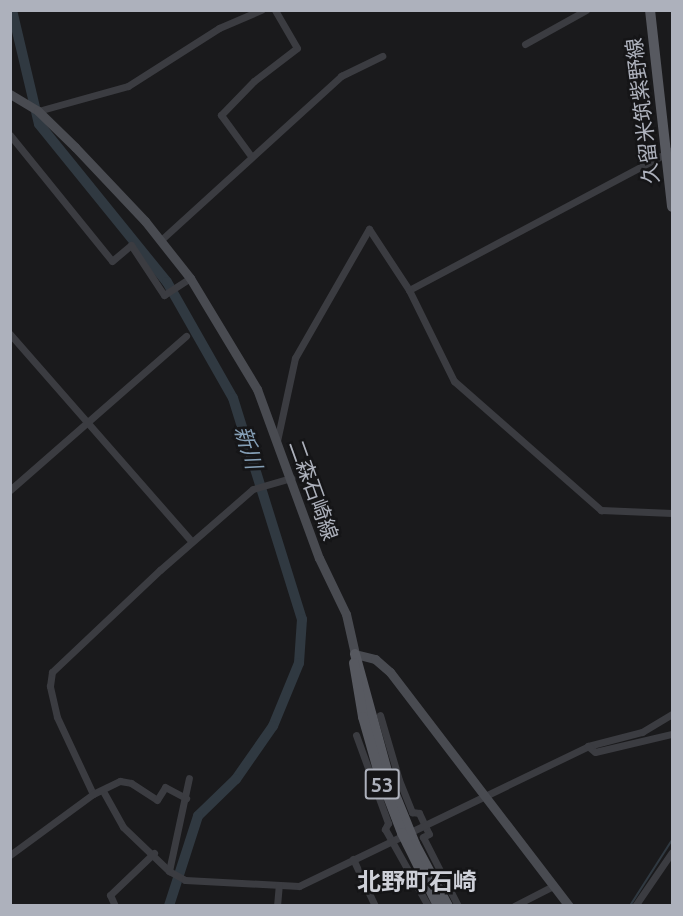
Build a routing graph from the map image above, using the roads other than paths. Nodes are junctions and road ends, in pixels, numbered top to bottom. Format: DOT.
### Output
graph roads {
  1 [pos="261,10"];
  2 [pos="275,10"];
  3 [pos="586,10"];
  4 [pos="650,10"];
  5 [pos="525,44"];
  6 [pos="382,56"];
  7 [pos="11,96"];
  8 [pos="38,111"];
  9 [pos="10,135"];
  10 [pos="670,152"];
  11 [pos="251,156"];
  12 [pos="672,207"];
  13 [pos="161,240"];
  14 [pos="190,278"];
  15 [pos="409,290"];
  16 [pos="10,334"];
  17 [pos="186,336"];
  18 [pos="86,422"];
  19 [pos="277,441"];
  20 [pos="291,478"];
  21 [pos="10,490"];
  22 [pos="672,513"];
  23 [pos="192,542"];
  24 [pos="355,654"];
  25 [pos="672,714"];
  26 [pos="380,715"];
  27 [pos="672,734"];
  28 [pos="356,735"];
  29 [pos="588,746"];
  30 [pos="189,778"];
  31 [pos="103,791"];
  32 [pos="93,794"];
  33 [pos="483,795"];
  34 [pos="186,798"];
  35 [pos="423,823"];
  36 [pos="406,832"];
  37 [pos="390,840"];
  38 [pos="672,852"];
  39 [pos="154,853"];
  40 [pos="10,855"];
  41 [pos="353,859"];
  42 [pos="169,871"];
  43 [pos="279,885"];
  44 [pos="552,887"];
  45 [pos="115,906"];
  46 [pos="277,906"];
  47 [pos="375,906"];
  48 [pos="428,906"];
  49 [pos="438,906"];
  50 [pos="448,906"];
  51 [pos="458,906"];
  52 [pos="514,906"];
  53 [pos="569,906"];
  54 [pos="635,906"];
  1 -- 8 [label="street"];
  2 -- 11 [label="street"];
  3 -- 5 [label="street"];
  4 -- 10 [label="main road, 久留米筑紫野線"];
  6 -- 11 [label="street"];
  7 -- 8 [label="main road, 二森石崎線"];
  8 -- 13 [label="main road, 二森石崎線"];
  9 -- 14 [label="street"];
  10 -- 12 [label="main road, 久留米筑紫野線"];
  10 -- 15 [label="street"];
  11 -- 13 [label="street"];
  13 -- 14 [label="main road, 二森石崎線"];
  14 -- 19 [label="main road, 二森石崎線"];
  15 -- 19 [label="street"];
  15 -- 22 [label="street"];
  16 -- 18 [label="street"];
  17 -- 18 [label="street"];
  18 -- 21 [label="street"];
  18 -- 23 [label="street"];
  19 -- 20 [label="main road, 二森石崎線"];
  20 -- 23 [label="street"];
  20 -- 24 [label="main road, 二森石崎線"];
  23 -- 32 [label="street"];
  24 -- 33 [label="main road"];
  24 -- 36 [label="main road, 53"];
  25 -- 29 [label="street"];
  26 -- 35 [label="street"];
  27 -- 29 [label="street"];
  28 -- 37 [label="street"];
  29 -- 33 [label="street"];
  30 -- 34 [label="street"];
  31 -- 32 [label="street"];
  31 -- 34 [label="street"];
  31 -- 39 [label="street"];
  32 -- 40 [label="street"];
  33 -- 35 [label="street"];
  33 -- 44 [label="main road"];
  34 -- 42 [label="street"];
  35 -- 36 [label="street"];
  35 -- 51 [label="street"];
  36 -- 37 [label="street"];
  36 -- 49 [label="main road, 53"];
  36 -- 50 [label="main road, 53"];
  37 -- 41 [label="street"];
  37 -- 48 [label="street"];
  38 -- 54 [label="street"];
  39 -- 42 [label="street"];
  39 -- 45 [label="street"];
  41 -- 43 [label="street"];
  41 -- 47 [label="street"];
  42 -- 43 [label="street"];
  43 -- 46 [label="street"];
  44 -- 52 [label="street"];
  44 -- 53 [label="main road"];
}
